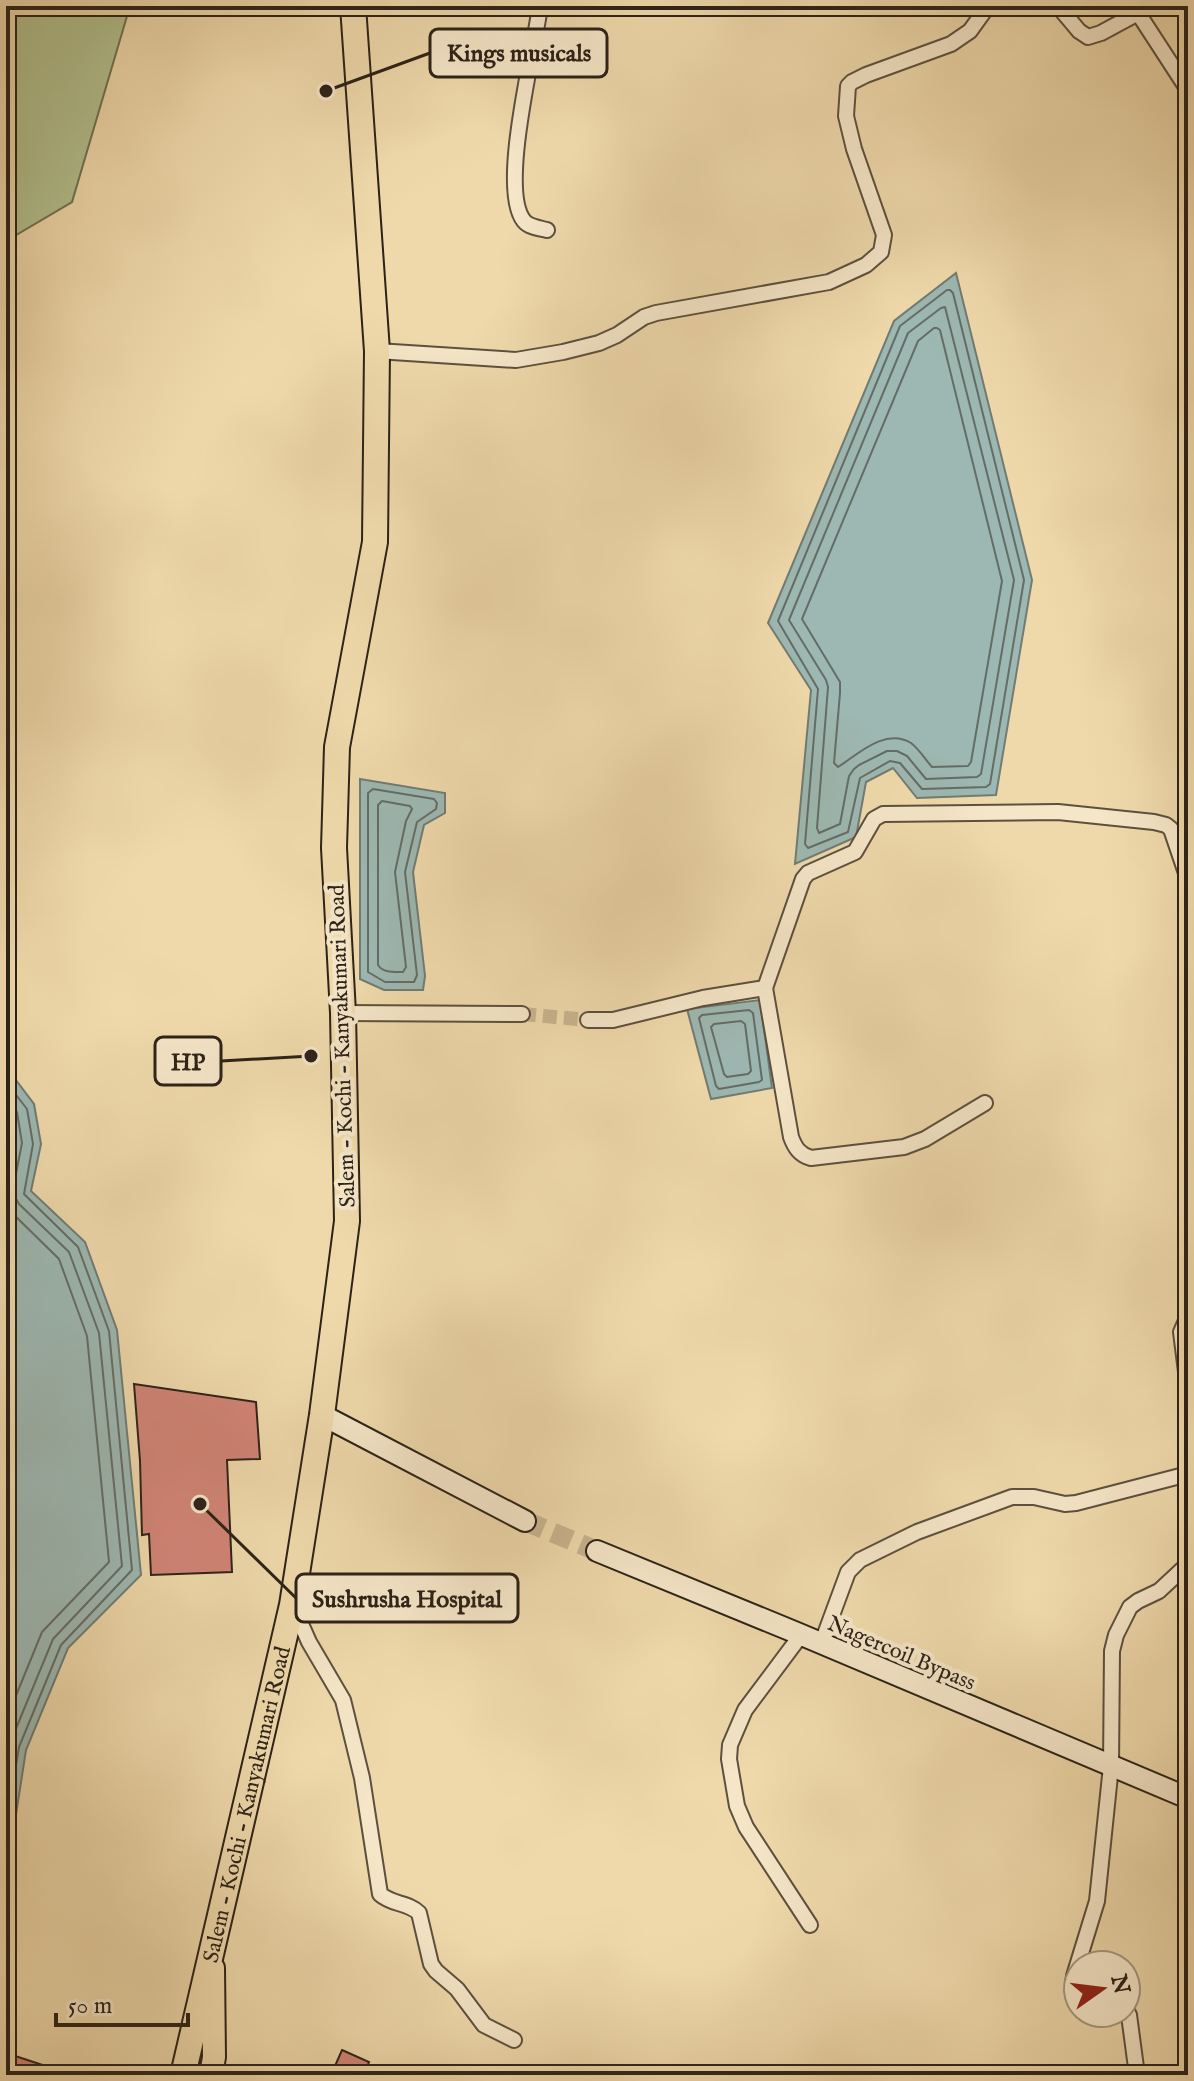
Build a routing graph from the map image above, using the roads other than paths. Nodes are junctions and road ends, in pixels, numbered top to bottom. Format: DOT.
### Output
graph roads {
  1 [pos="353,6"];
  2 [pos="540,6"];
  3 [pos="988,6"];
  4 [pos="1058,6"];
  5 [pos="1138,9"];
  6 [pos="1188,90"];
  7 [pos="547,230"];
  8 [pos="377,351"];
  9 [pos="1188,879"];
  10 [pos="765,988"];
  11 [pos="343,1013"];
  12 [pos="522,1014"];
  13 [pos="588,1020"];
  14 [pos="985,1103"];
  15 [pos="1188,1316"];
  16 [pos="1188,1388"];
  17 [pos="322,1415"];
  18 [pos="1188,1474"];
  19 [pos="525,1521"];
  20 [pos="597,1551"];
  21 [pos="1188,1564"];
  22 [pos="292,1605"];
  23 [pos="801,1635"];
  24 [pos="821,1645"];
  25 [pos="1111,1766"];
  26 [pos="1188,1798"];
  27 [pos="810,1925"];
  28 [pos="213,1947"];
  29 [pos="1083,1949"];
  30 [pos="1131,2029"];
  31 [pos="514,2040"];
  32 [pos="183,2075"];
  33 [pos="211,2075"];
  34 [pos="1137,2075"];
  1 -- 8 [label="highway, Salem - Kochi - Kanyakumari Road"];
  2 -- 7 [label="street"];
  3 -- 8 [label="street"];
  4 -- 5 [label="street"];
  5 -- 6 [label="street"];
  8 -- 11 [label="highway, Salem - Kochi - Kanyakumari Road"];
  9 -- 10 [label="street"];
  10 -- 13 [label="street"];
  10 -- 14 [label="street"];
  11 -- 12 [label="street"];
  11 -- 17 [label="highway, Salem - Kochi - Kanyakumari Road"];
  15 -- 16 [label="street"];
  17 -- 19 [label="main road"];
  17 -- 22 [label="highway, Salem - Kochi - Kanyakumari Road"];
  18 -- 24 [label="street"];
  20 -- 23 [label="main road, Nagercoil Bypass"];
  21 -- 25 [label="street"];
  22 -- 28 [label="highway, Salem - Kochi - Kanyakumari Road"];
  22 -- 31 [label="street"];
  23 -- 24 [label="main road, Nagercoil Bypass"];
  23 -- 27 [label="street"];
  24 -- 25 [label="main road, Nagercoil Bypass"];
  25 -- 26 [label="main road, Nagercoil Bypass"];
  25 -- 29 [label="street"];
  28 -- 32 [label="highway, Salem - Kochi - Kanyakumari Road"];
  28 -- 33 [label="main road"];
  30 -- 34 [label="street"];
}
